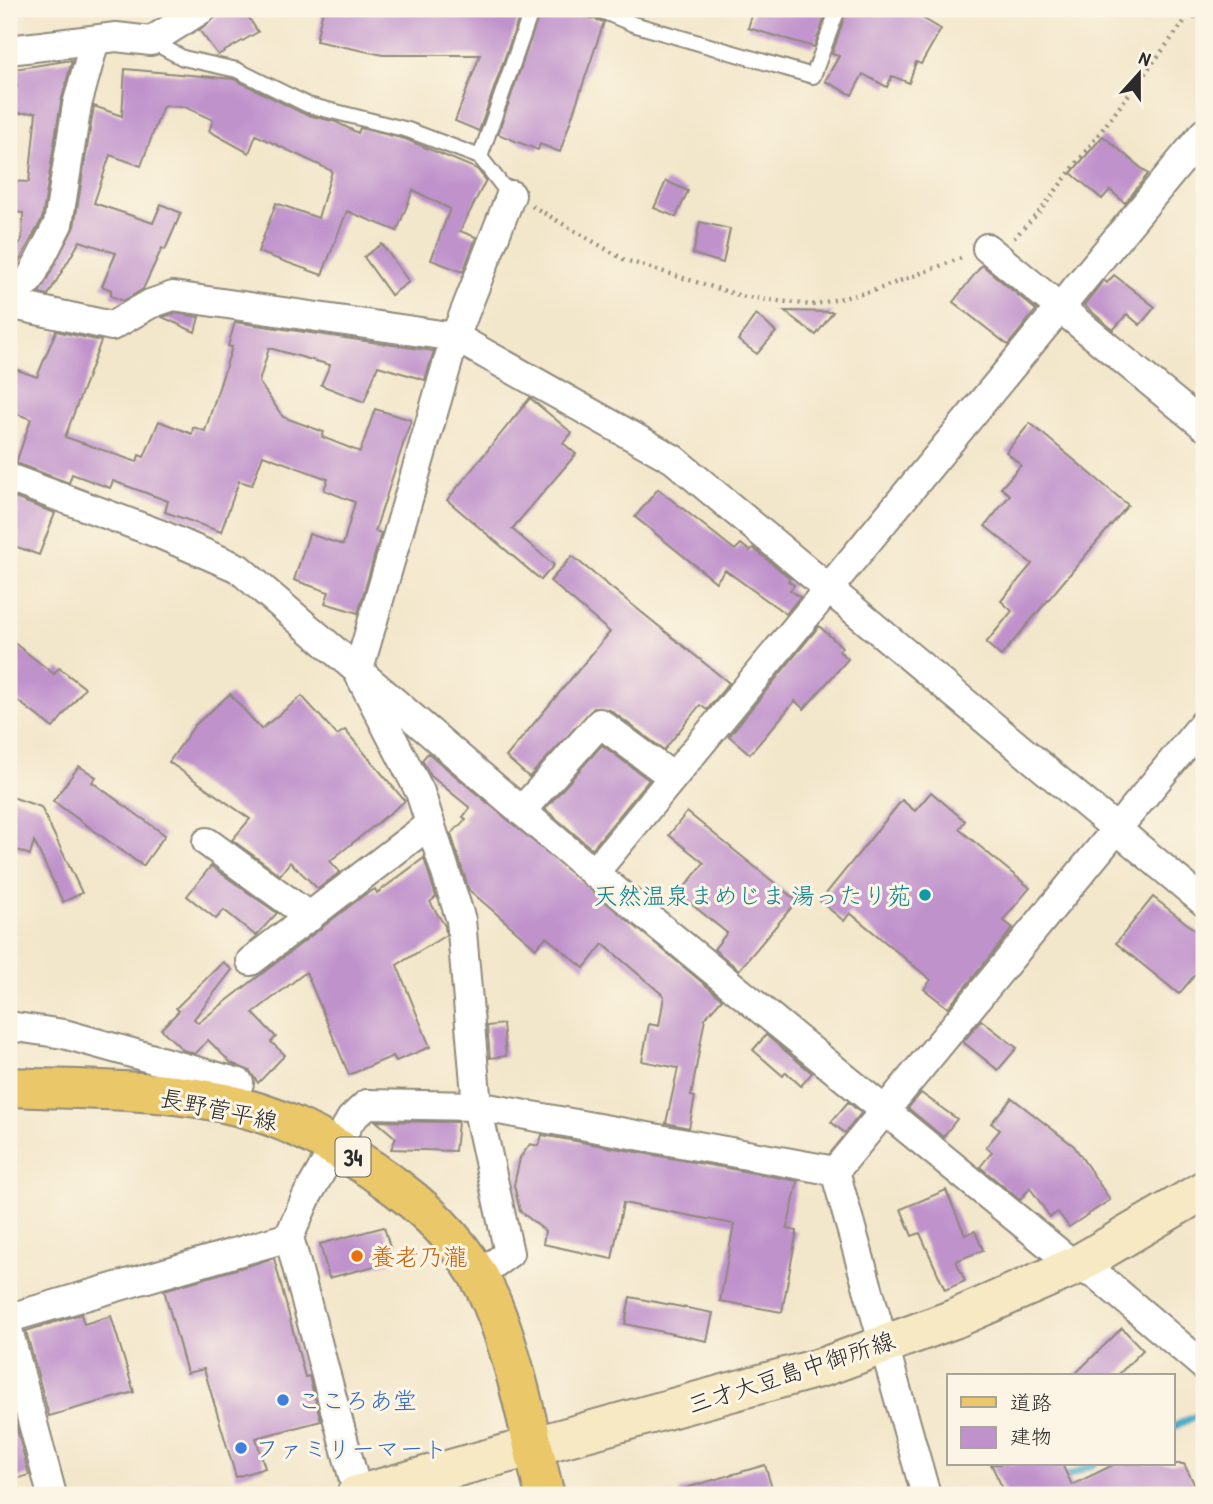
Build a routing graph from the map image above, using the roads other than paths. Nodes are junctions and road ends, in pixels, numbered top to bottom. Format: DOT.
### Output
graph roads {
  1 [pos="532,9"];
  2 [pos="597,9"];
  3 [pos="838,9"];
  4 [pos="184,13"];
  5 [pos="95,40"];
  6 [pos="151,41"];
  7 [pos="9,50"];
  8 [pos="1204,133"];
  9 [pos="480,158"];
  10 [pos="510,194"];
  11 [pos="987,248"];
  12 [pos="9,295"];
  13 [pos="9,304"];
  14 [pos="1059,307"];
  15 [pos="455,337"];
  16 [pos="1204,426"];
  17 [pos="9,478"];
  18 [pos="830,590"];
  19 [pos="358,672"];
  20 [pos="1204,723"];
  21 [pos="673,777"];
  22 [pos="521,811"];
  23 [pos="430,824"];
  24 [pos="1117,831"];
  25 [pos="207,842"];
  26 [pos="594,873"];
  27 [pos="1204,902"];
  28 [pos="310,917"];
  29 [pos="251,961"];
  30 [pos="9,1026"];
  31 [pos="239,1083"];
  32 [pos="9,1087"];
  33 [pos="477,1106"];
  34 [pos="885,1110"];
  35 [pos="337,1148"];
  36 [pos="835,1171"];
  37 [pos="1204,1191"];
  38 [pos="289,1237"];
  39 [pos="1075,1266"];
  40 [pos="477,1276"];
  41 [pos="9,1318"];
  42 [pos="9,1333"];
  43 [pos="884,1342"];
  44 [pos="1204,1366"];
  45 [pos="533,1449"];
  46 [pos="52,1495"];
  47 [pos="357,1495"];
  48 [pos="545,1495"];
  49 [pos="926,1495"];
  1 -- 9 [label="lane"];
  2 -- 3 [label="lane"];
  4 -- 6 [label="street"];
  5 -- 6 [label="street"];
  5 -- 7 [label="street"];
  5 -- 12 [label="street"];
  6 -- 9 [label="lane"];
  8 -- 14 [label="street"];
  9 -- 10 [label="lane"];
  10 -- 15 [label="street"];
  11 -- 14 [label="street"];
  13 -- 15 [label="street"];
  14 -- 16 [label="street"];
  14 -- 18 [label="street"];
  15 -- 18 [label="street"];
  15 -- 19 [label="street"];
  17 -- 19 [label="street"];
  18 -- 21 [label="street"];
  18 -- 24 [label="street"];
  19 -- 22 [label="street"];
  19 -- 23 [label="street"];
  20 -- 24 [label="street"];
  21 -- 22 [label="street"];
  21 -- 26 [label="street"];
  22 -- 26 [label="street"];
  23 -- 28 [label="street"];
  23 -- 33 [label="street"];
  24 -- 27 [label="street"];
  24 -- 34 [label="street"];
  25 -- 28 [label="street"];
  26 -- 34 [label="street"];
  28 -- 29 [label="street"];
  30 -- 31 [label="street"];
  32 -- 35 [label="main road, 長野菅平線 / 34"];
  33 -- 35 [label="street"];
  33 -- 36 [label="street"];
  33 -- 40 [label="street"];
  34 -- 36 [label="street"];
  34 -- 39 [label="street"];
  35 -- 38 [label="street"];
  35 -- 40 [label="main road, 長野菅平線 / 34"];
  36 -- 43 [label="street"];
  37 -- 39 [label="main road, 三才大豆島中御所線"];
  38 -- 41 [label="street"];
  38 -- 47 [label="street"];
  39 -- 43 [label="main road, 三才大豆島中御所線"];
  39 -- 44 [label="street"];
  40 -- 45 [label="main road, 長野菅平線 / 34"];
  42 -- 46 [label="street"];
  43 -- 45 [label="main road, 三才大豆島中御所線"];
  43 -- 49 [label="street"];
  45 -- 47 [label="main road, 三才大豆島中御所線"];
  45 -- 48 [label="main road, 長野菅平線 / 34"];
}
